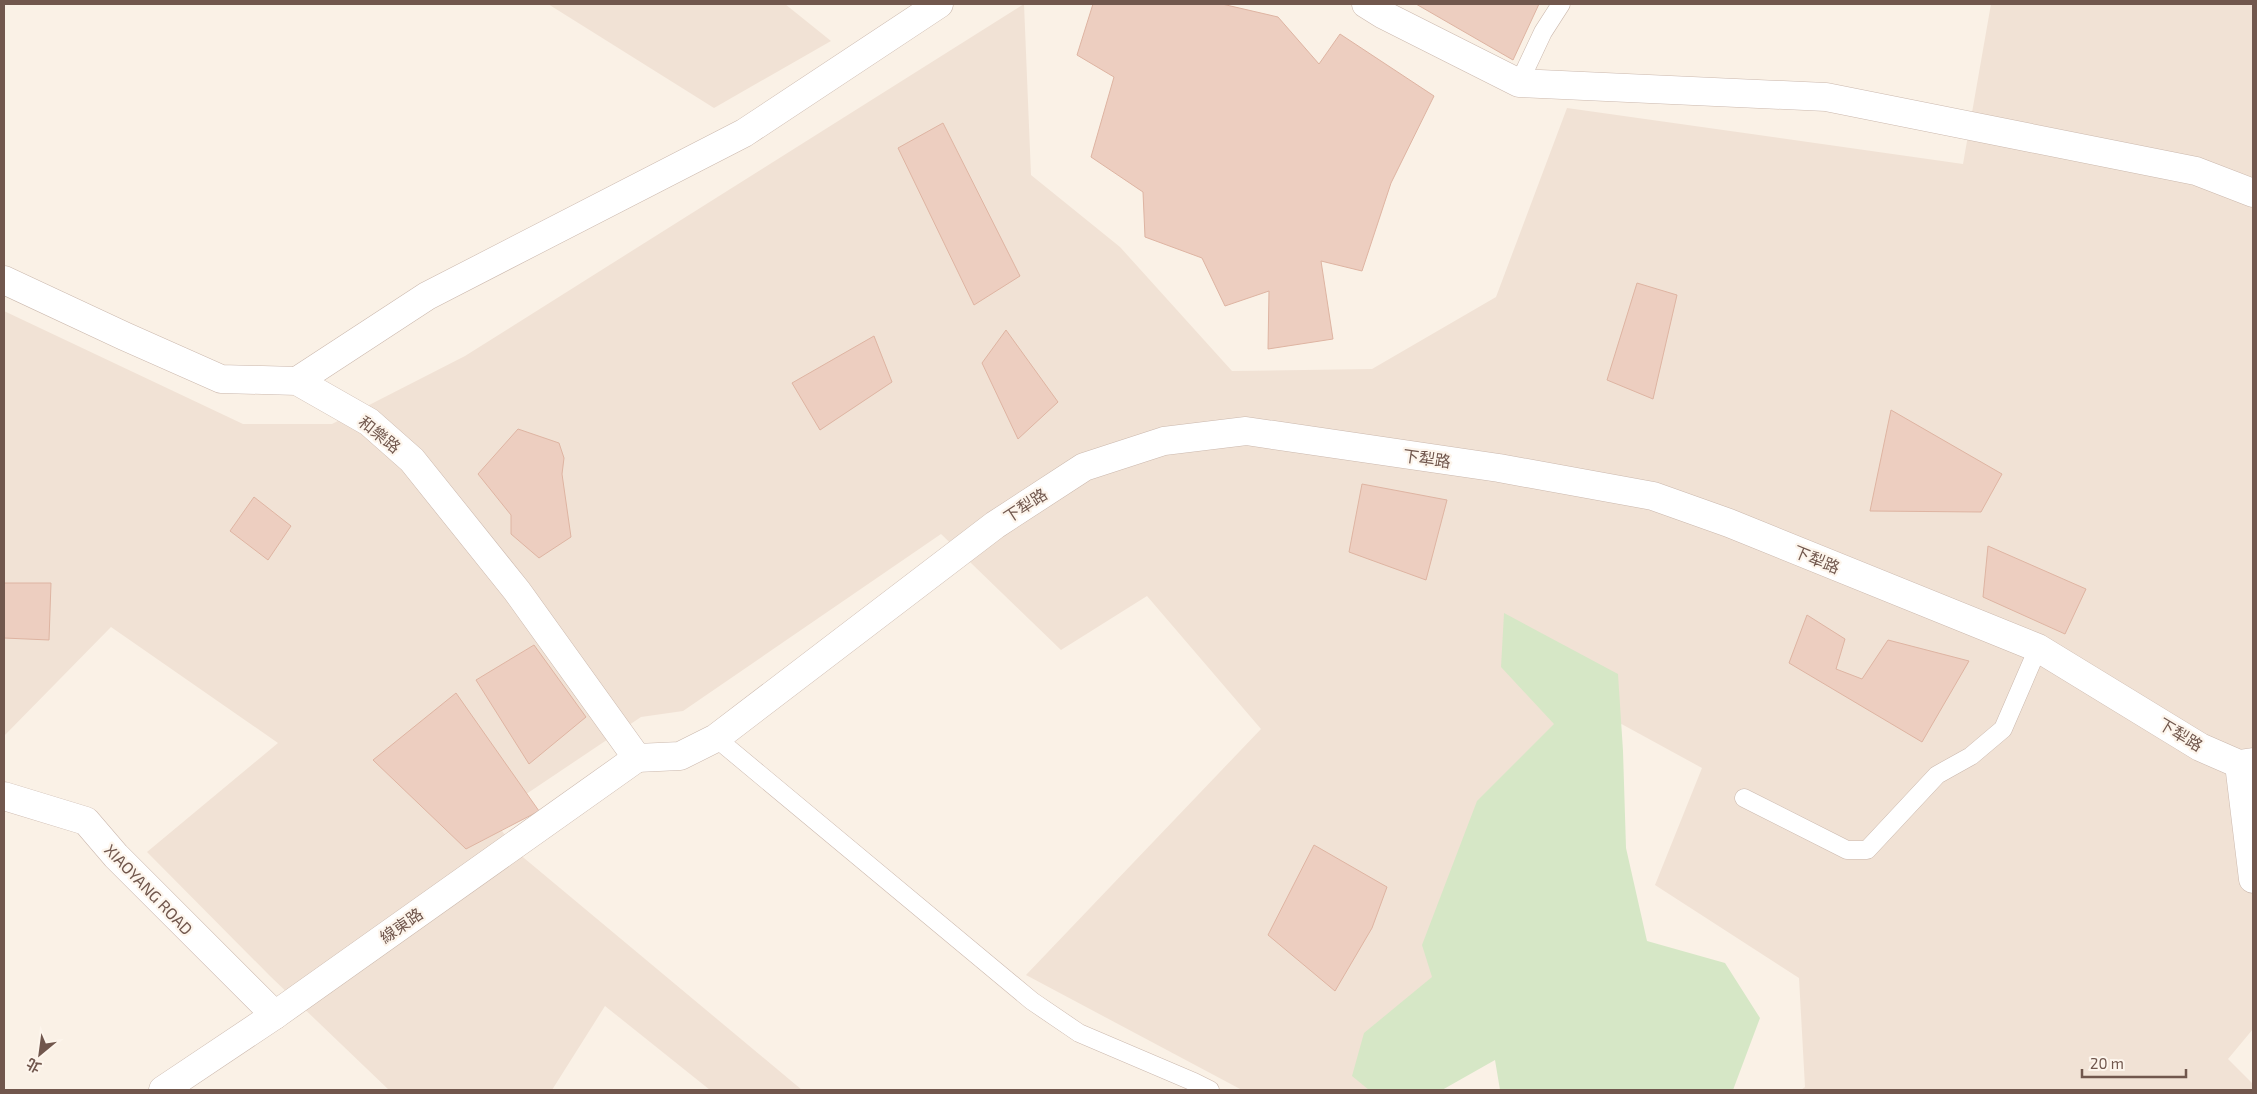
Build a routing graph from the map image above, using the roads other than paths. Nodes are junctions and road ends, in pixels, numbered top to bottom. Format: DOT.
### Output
graph roads {
  1 [pos="939,4"];
  2 [pos="1366,4"];
  3 [pos="1562,4"];
  4 [pos="1519,83"];
  5 [pos="2253,193"];
  6 [pos="4,280"];
  7 [pos="296,381"];
  8 [pos="2038,648"];
  9 [pos="716,738"];
  10 [pos="637,758"];
  11 [pos="2246,763"];
  12 [pos="4,796"];
  13 [pos="1744,798"];
  14 [pos="2253,879"];
  15 [pos="275,1015"];
  16 [pos="163,1090"];
  17 [pos="1210,1090"];
  1 -- 7 [label="street"];
  2 -- 4 [label="street"];
  3 -- 4 [label="lane"];
  4 -- 5 [label="street"];
  6 -- 7 [label="street, 和樂路"];
  7 -- 10 [label="street, 和樂路"];
  8 -- 9 [label="street, 下犁路"];
  8 -- 11 [label="street, 下犁路"];
  8 -- 13 [label="lane"];
  9 -- 10 [label="street, 下犁路"];
  9 -- 17 [label="lane"];
  10 -- 15 [label="street, 線東路"];
  11 -- 14 [label="street"];
  12 -- 15 [label="street, XIAOYANG ROAD"];
  15 -- 16 [label="street, 線東路"];
}
